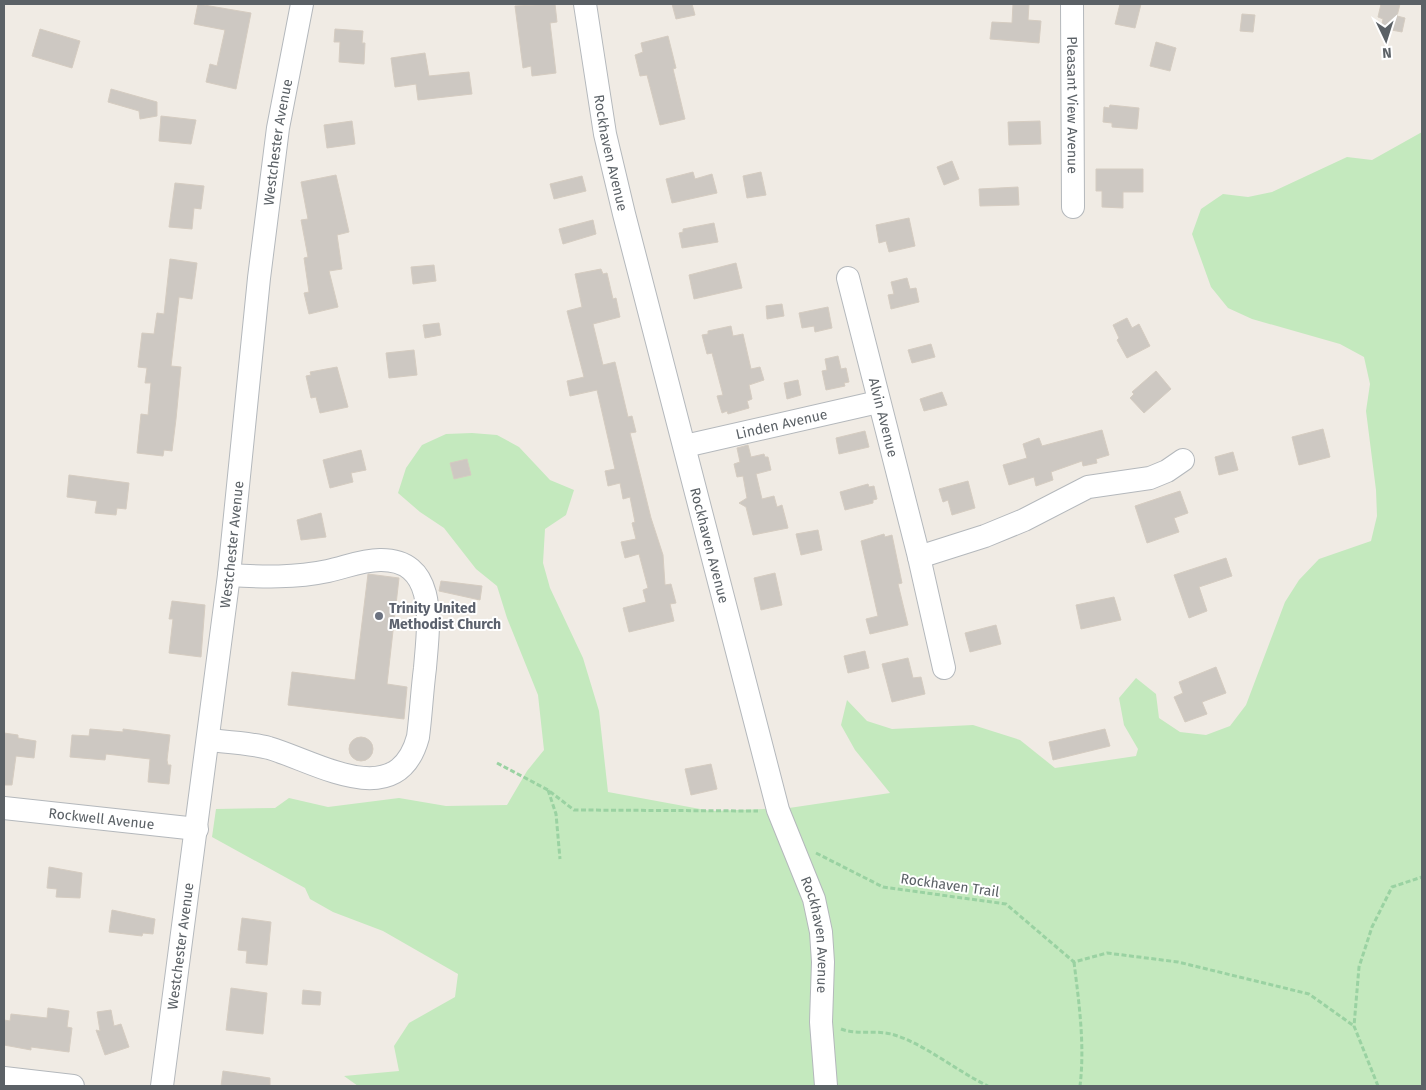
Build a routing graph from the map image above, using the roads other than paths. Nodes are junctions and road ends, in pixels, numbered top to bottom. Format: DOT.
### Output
graph roads {
  1 [pos="302,4"];
  2 [pos="585,4"];
  3 [pos="1072,4"];
  4 [pos="1073,207"];
  5 [pos="848,278"];
  6 [pos="878,402"];
  7 [pos="686,446"];
  8 [pos="1183,460"];
  9 [pos="919,557"];
  10 [pos="229,576"];
  11 [pos="944,668"];
  12 [pos="208,740"];
  13 [pos="4,808"];
  14 [pos="197,829"];
  15 [pos="4,1078"];
  16 [pos="73,1086"];
  17 [pos="162,1086"];
  18 [pos="826,1086"];
  1 -- 10 [label="street, Westchester Avenue"];
  2 -- 7 [label="street, Rockhaven Avenue"];
  3 -- 4 [label="street, Pleasant View Avenue"];
  5 -- 6 [label="street, Alvin Avenue"];
  6 -- 7 [label="street, Linden Avenue"];
  6 -- 9 [label="street, Alvin Avenue"];
  7 -- 18 [label="street, Rockhaven Avenue"];
  8 -- 9 [label="street"];
  9 -- 11 [label="street, Alvin Avenue"];
  10 -- 12 [label="street, Westchester Avenue"];
  10 -- 12 [label="street"];
  12 -- 14 [label="street, Westchester Avenue"];
  13 -- 14 [label="street, Rockwell Avenue"];
  14 -- 17 [label="street, Westchester Avenue"];
  15 -- 16 [label="street"];
}
